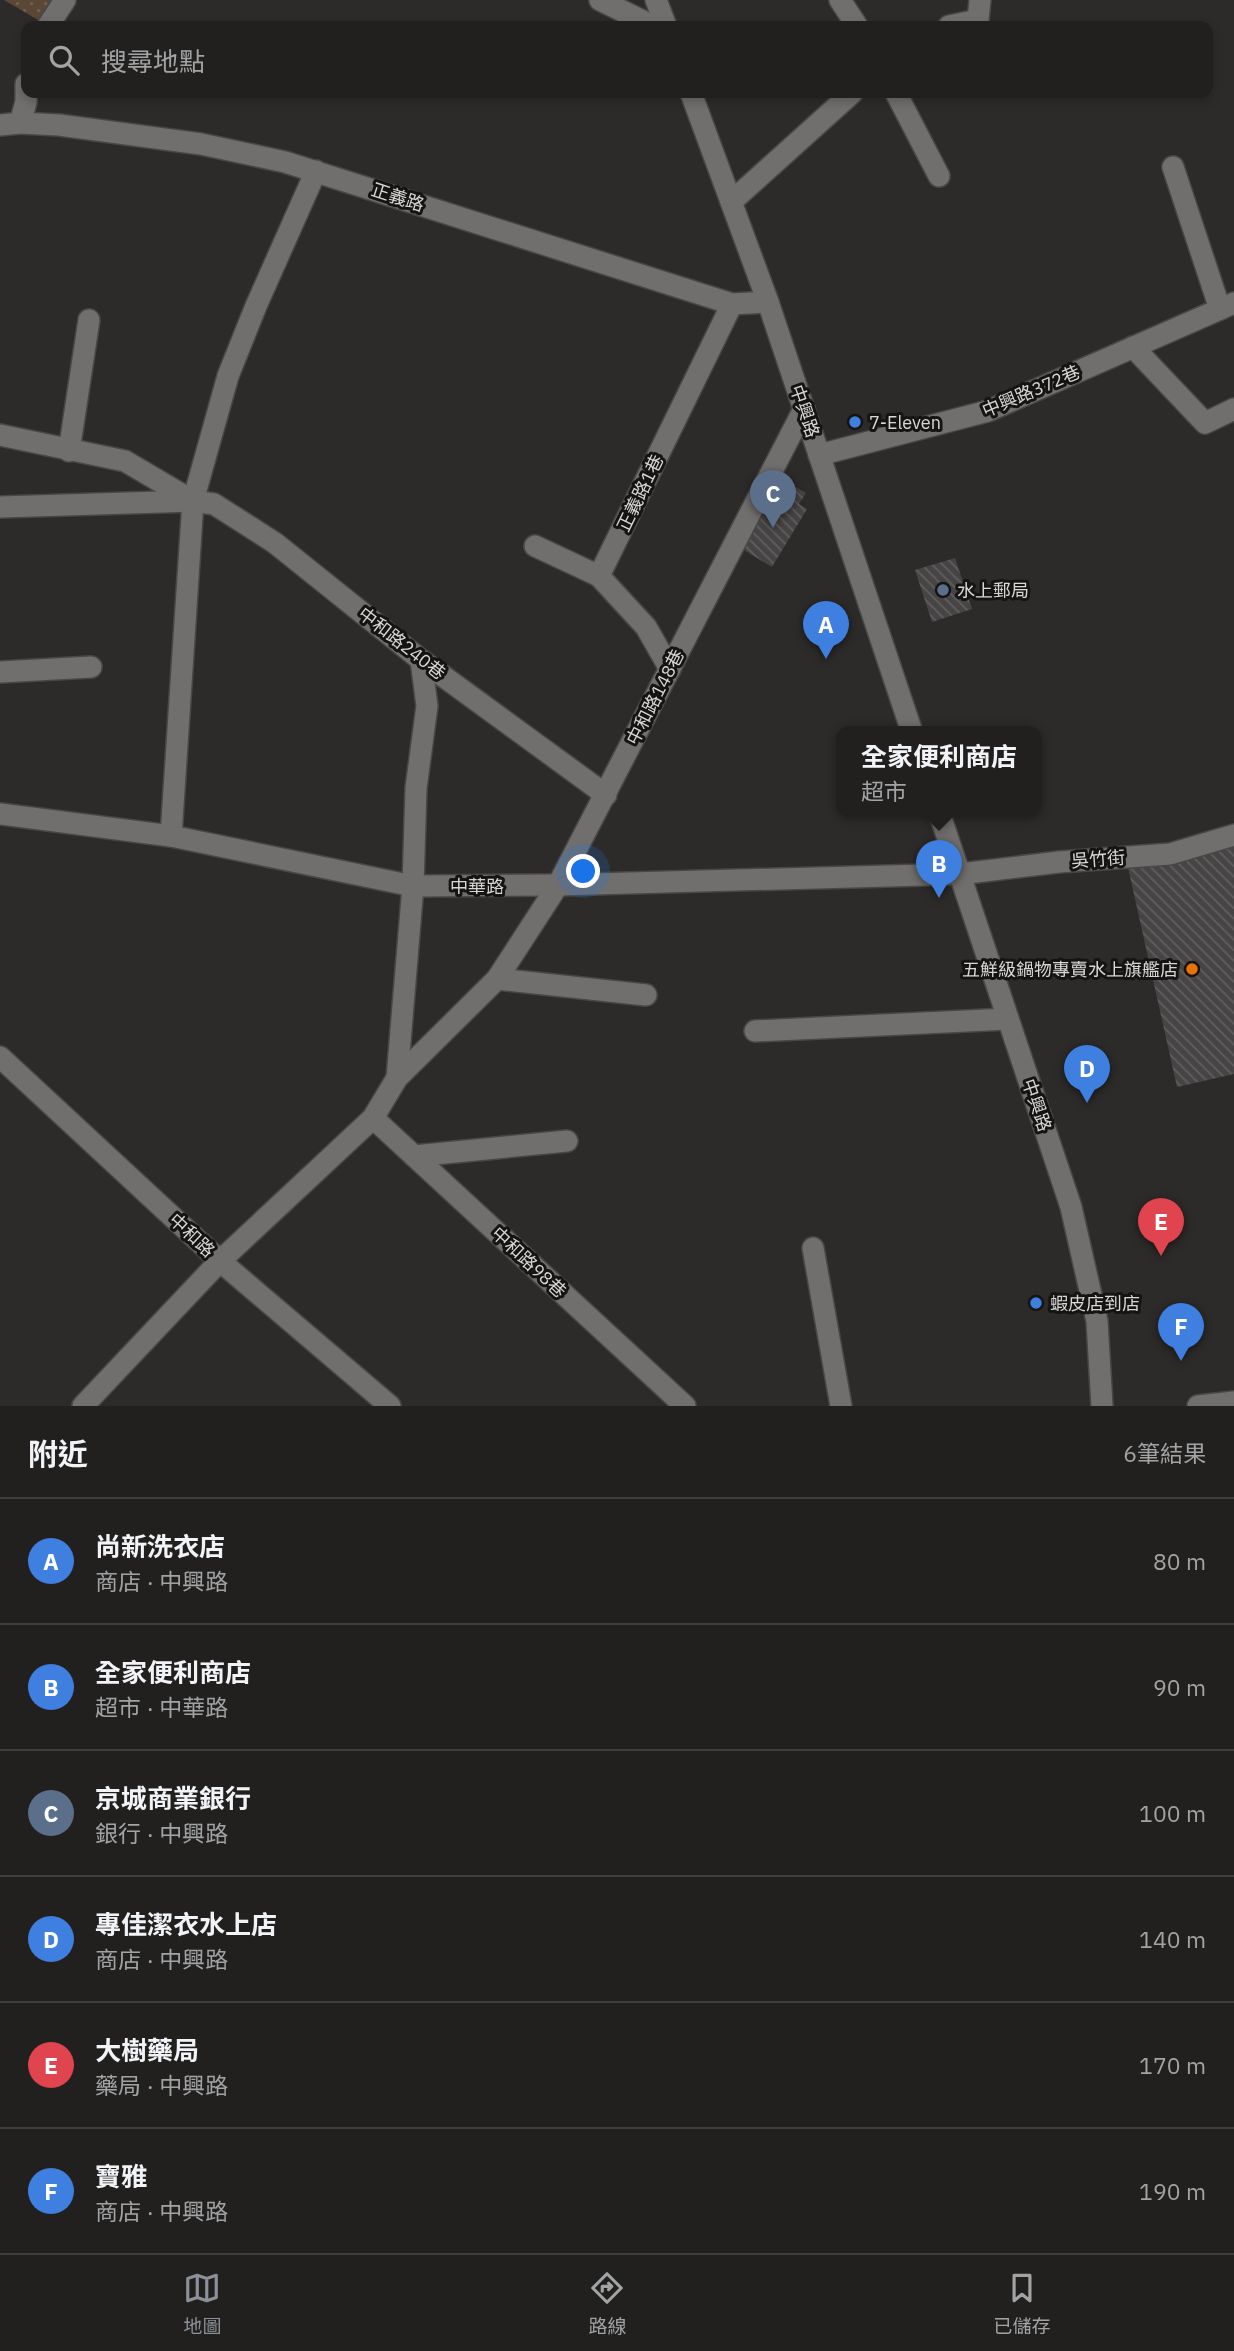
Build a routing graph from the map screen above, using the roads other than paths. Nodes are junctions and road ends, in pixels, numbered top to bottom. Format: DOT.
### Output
graph roads {
  1 [pos="65,0"];
  2 [pos="600,0"];
  3 [pos="656,0"];
  4 [pos="840,0"];
  5 [pos="980,0"];
  6 [pos="51,21"];
  7 [pos="643,21"];
  8 [pos="664,21"];
  9 [pos="854,21"];
  10 [pos="973,21"];
  11 [pos="26,98"];
  12 [pos="693,98"];
  13 [pos="846,98"];
  14 [pos="899,98"];
  15 [pos="10,124"];
  16 [pos="1173,167"];
  17 [pos="316,171"];
  18 [pos="939,176"];
  19 [pos="731,202"];
  20 [pos="768,302"];
  21 [pos="732,304"];
  22 [pos="1227,306"];
  23 [pos="89,320"];
  24 [pos="1133,347"];
  25 [pos="804,409"];
  26 [pos="1234,409"];
  27 [pos="0,435"];
  28 [pos="69,450"];
  29 [pos="820,455"];
  30 [pos="193,502"];
  31 [pos="0,507"];
  32 [pos="535,546"];
  33 [pos="599,576"];
  34 [pos="421,660"];
  35 [pos="91,667"];
  36 [pos="670,669"];
  37 [pos="0,672"];
  38 [pos="910,726"];
  39 [pos="606,795"];
  40 [pos="0,814"];
  41 [pos="941,817"];
  42 [pos="1234,835"];
  43 [pos="172,836"];
  44 [pos="960,874"];
  45 [pos="558,885"];
  46 [pos="413,886"];
  47 [pos="497,979"];
  48 [pos="646,995"];
  49 [pos="1008,1019"];
  50 [pos="755,1031"];
  51 [pos="0,1057"];
  52 [pos="397,1078"];
  53 [pos="373,1118"];
  54 [pos="567,1141"];
  55 [pos="414,1156"];
  56 [pos="813,1248"];
  57 [pos="220,1261"];
  58 [pos="1234,1402"];
  59 [pos="83,1406"];
  60 [pos="390,1406"];
  61 [pos="685,1406"];
  62 [pos="841,1406"];
  63 [pos="1102,1406"];
  64 [pos="1198,1406"];
  1 -- 6 [label="street"];
  2 -- 7 [label="street"];
  3 -- 8 [label="street"];
  4 -- 9 [label="street"];
  5 -- 10 [label="street"];
  11 -- 15 [label="street"];
  12 -- 19 [label="street, 中興路"];
  13 -- 19 [label="street"];
  14 -- 18 [label="street"];
  15 -- 17 [label="street, 正義路"];
  16 -- 22 [label="street"];
  17 -- 21 [label="street, 正義路"];
  17 -- 30 [label="street"];
  19 -- 20 [label="street, 中興路"];
  20 -- 21 [label="street, 正義路"];
  20 -- 25 [label="street, 中興路"];
  21 -- 33 [label="street, 正義路1巷"];
  22 -- 24 [label="street, 中興路372巷"];
  23 -- 28 [label="street"];
  24 -- 26 [label="street"];
  24 -- 29 [label="street, 中興路372巷"];
  25 -- 29 [label="street, 中興路"];
  25 -- 36 [label="street, 中和路148巷"];
  27 -- 28 [label="street, 中和路240巷"];
  28 -- 30 [label="street, 中和路240巷"];
  29 -- 38 [label="street, 中興路"];
  30 -- 31 [label="street, 中和路240巷"];
  30 -- 34 [label="street, 中和路240巷"];
  30 -- 43 [label="street"];
  32 -- 33 [label="street"];
  33 -- 36 [label="street"];
  34 -- 39 [label="street, 中和路240巷"];
  34 -- 46 [label="street"];
  35 -- 37 [label="street"];
  36 -- 39 [label="street, 中和路148巷"];
  39 -- 45 [label="street, 中和路148巷"];
  40 -- 43 [label="street, 中華路"];
  41 -- 44 [label="street, 中興路"];
  42 -- 44 [label="street, 吳竹街"];
  43 -- 46 [label="street, 中華路"];
  44 -- 45 [label="street, 中華路"];
  44 -- 49 [label="street, 中興路"];
  45 -- 46 [label="street, 中華路"];
  45 -- 47 [label="street, 中和路148巷"];
  46 -- 52 [label="street"];
  47 -- 48 [label="street"];
  47 -- 52 [label="street, 中和路148巷"];
  49 -- 50 [label="street"];
  49 -- 63 [label="street, 中興路"];
  51 -- 57 [label="street, 中和路"];
  52 -- 53 [label="street, 中和路148巷"];
  53 -- 55 [label="street, 中和路98巷"];
  53 -- 57 [label="street, 中和路148巷"];
  54 -- 55 [label="street"];
  55 -- 61 [label="street, 中和路98巷"];
  56 -- 62 [label="street"];
  57 -- 59 [label="street, 中和路148巷"];
  57 -- 60 [label="street, 中和路"];
  58 -- 64 [label="street"];
}
